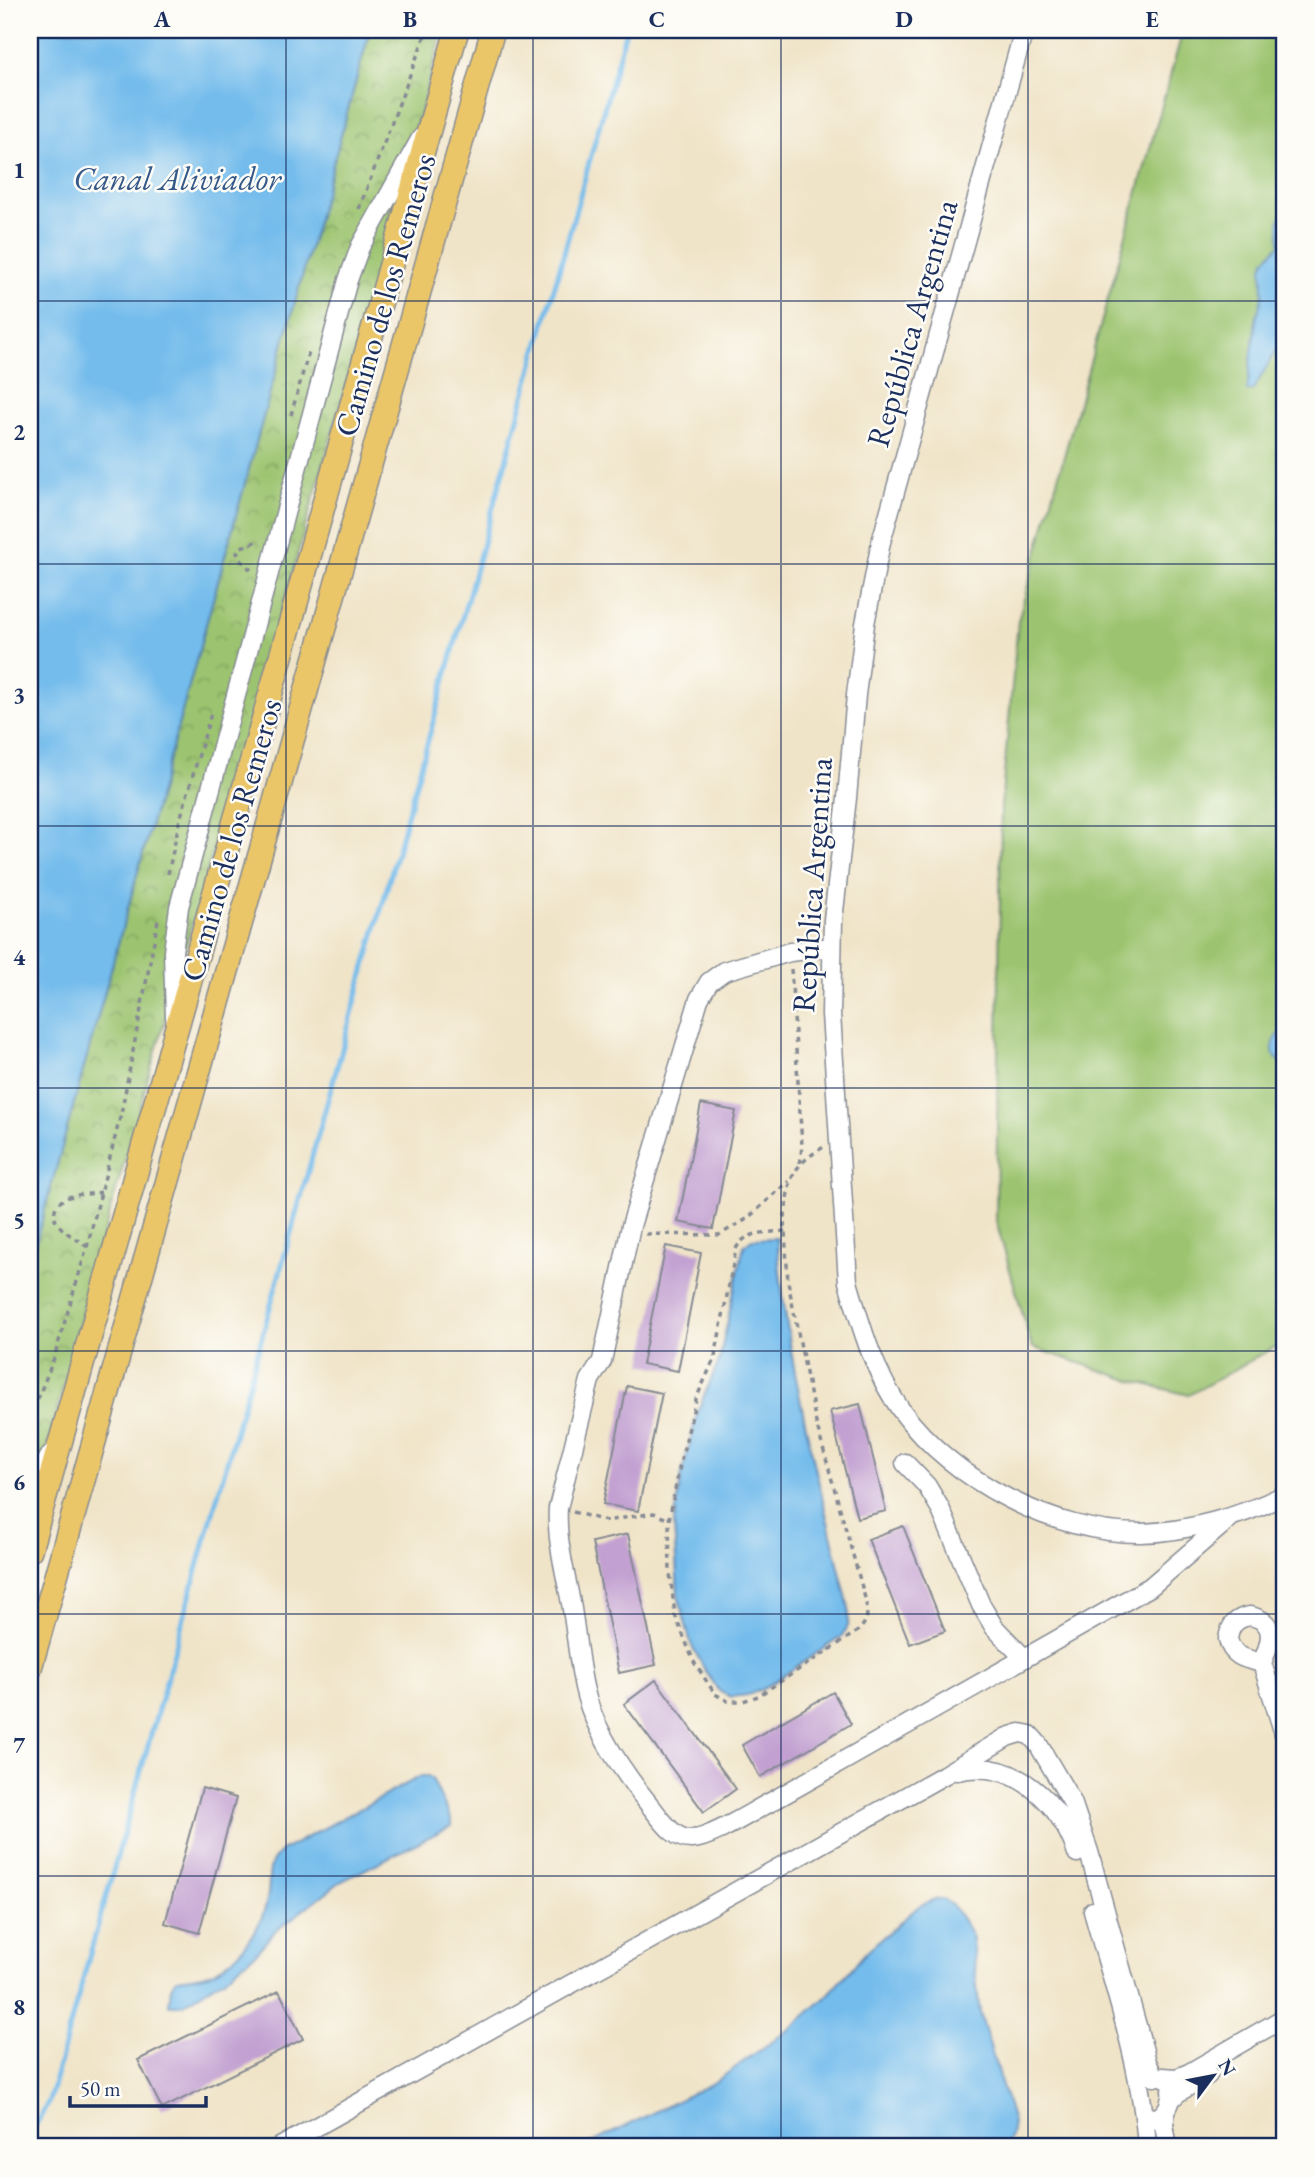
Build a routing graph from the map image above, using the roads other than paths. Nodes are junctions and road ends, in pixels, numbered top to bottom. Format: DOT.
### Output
graph roads {
  1 [pos="457,30"];
  2 [pos="493,30"];
  3 [pos="1024,30"];
  4 [pos="433,117"];
  5 [pos="831,947"];
  6 [pos="175,1033"];
  7 [pos="63,1432"];
  8 [pos="905,1463"];
  9 [pos="30,1491"];
  10 [pos="1284,1495"];
  11 [pos="1231,1516"];
  12 [pos="30,1550"];
  13 [pos="1024,1658"];
  14 [pos="1262,1663"];
  15 [pos="30,1668"];
  16 [pos="1284,1734"];
  17 [pos="944,1775"];
  18 [pos="1284,2018"];
  19 [pos="1284,2030"];
  20 [pos="1152,2080"];
  21 [pos="1168,2106"];
  22 [pos="1143,2114"];
  23 [pos="280,2147"];
  24 [pos="1147,2147"];
  25 [pos="1168,2147"];
  1 -- 4 [label="main road, Camino de los Remeros"];
  2 -- 15 [label="main road, Camino de los Remeros"];
  3 -- 5 [label="street, República Argentina"];
  4 -- 6 [label="main road, Camino de los Remeros"];
  4 -- 6 [label="street"];
  5 -- 11 [label="street, República Argentina"];
  5 -- 13 [label="street"];
  6 -- 7 [label="main road, Camino de los Remeros"];
  7 -- 9 [label="street"];
  7 -- 12 [label="main road, Camino de los Remeros"];
  8 -- 13 [label="street"];
  10 -- 11 [label="street, República Argentina"];
  11 -- 13 [label="street"];
  14 -- 16 [label="street"];
  17 -- 20 [label="street"];
  17 -- 20 [label="street"];
  17 -- 23 [label="street"];
  18 -- 20 [label="street"];
  19 -- 21 [label="street"];
  20 -- 21 [label="street"];
  20 -- 22 [label="street"];
  21 -- 22 [label="street"];
  21 -- 25 [label="street"];
  22 -- 24 [label="street"];
}
